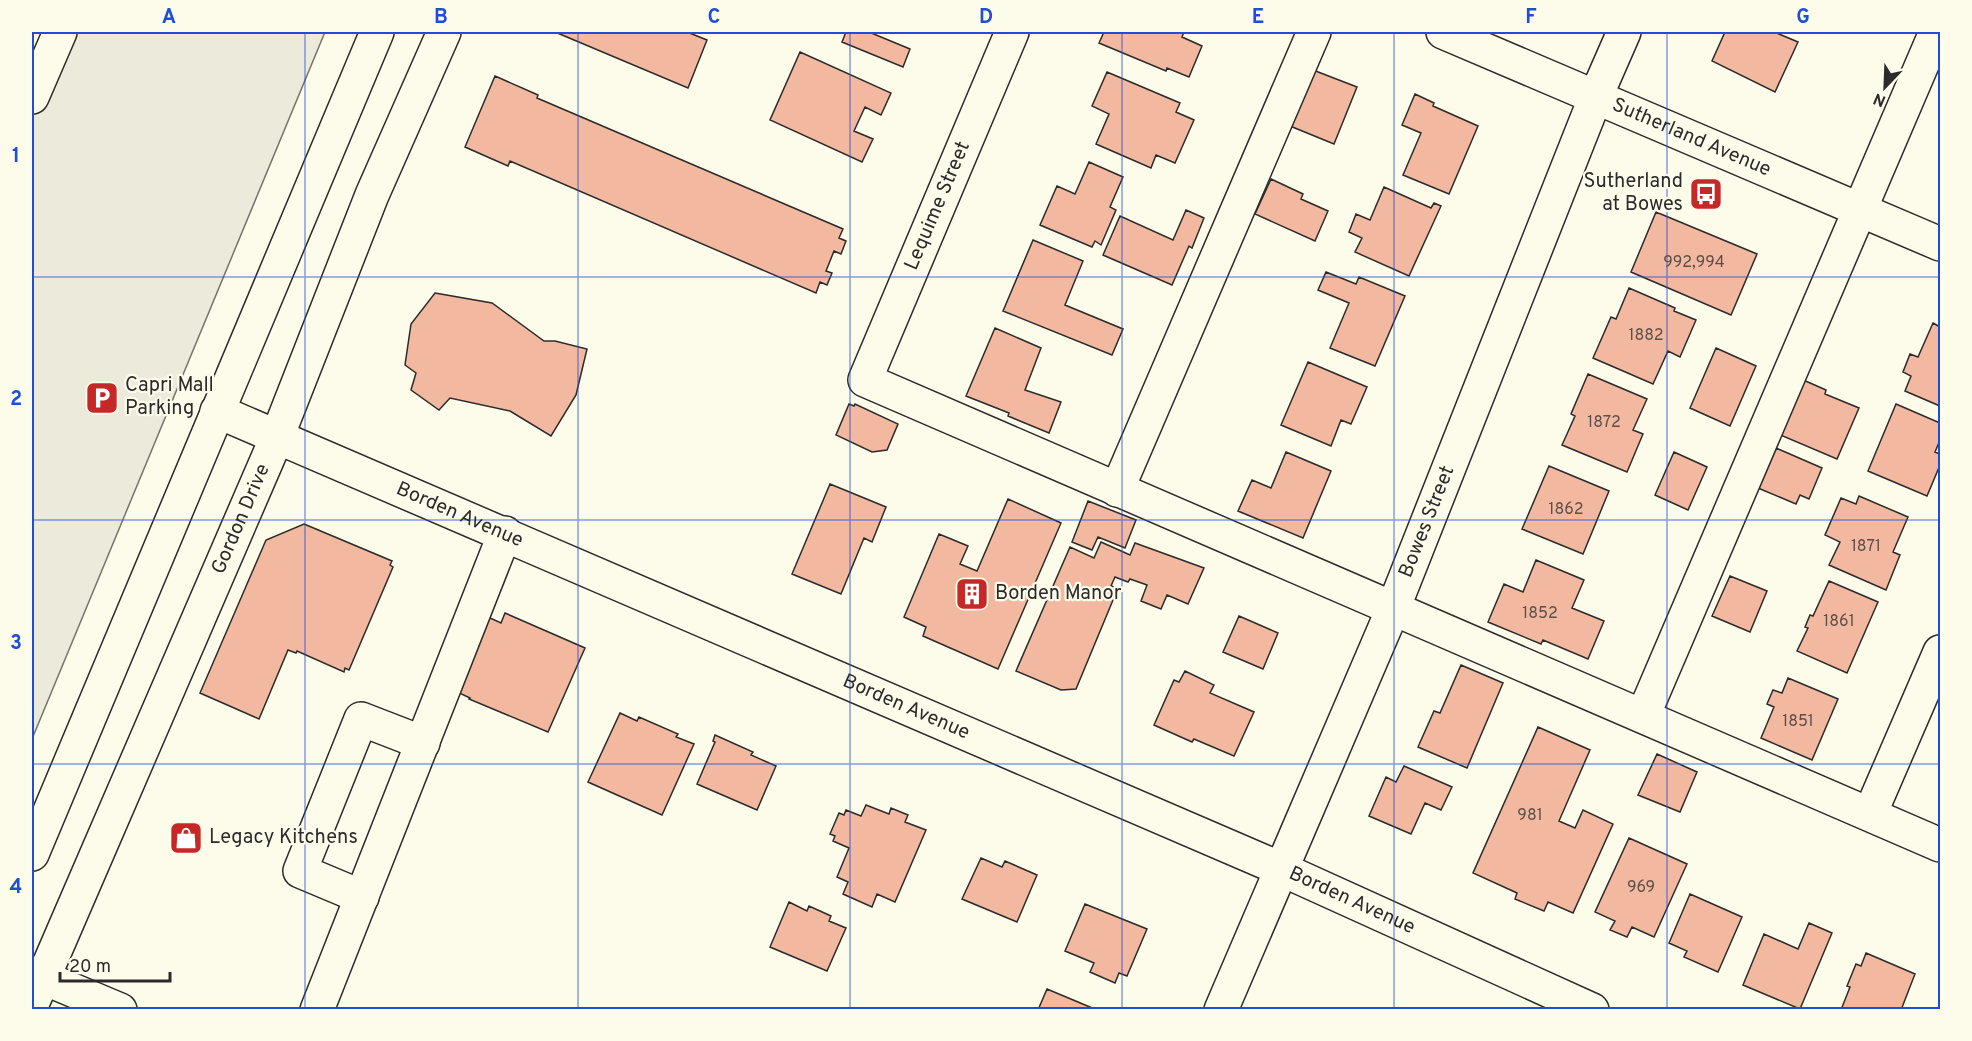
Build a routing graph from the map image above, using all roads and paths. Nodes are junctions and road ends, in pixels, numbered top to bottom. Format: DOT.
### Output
graph roads {
  1 [pos="60,32"];
  2 [pos="377,32"];
  3 [pos="444,32"];
  4 [pos="1012,32"];
  5 [pos="1314,32"];
  6 [pos="1443,32"];
  7 [pos="1624,32"];
  8 [pos="1936,32"];
  9 [pos="1596,96"];
  10 [pos="32,97"];
  11 [pos="1860,210"];
  12 [pos="1941,244"];
  13 [pos="217,411"];
  14 [pos="276,437"];
  15 [pos="1117,490"];
  16 [pos="505,533"];
  17 [pos="1393,609"];
  18 [pos="1941,652"];
  19 [pos="1643,716"];
  20 [pos="423,743"];
  21 [pos="1870,814"];
  22 [pos="1941,845"];
  23 [pos="32,854"];
  24 [pos="1281,869"];
  25 [pos="362,897"];
  26 [pos="35,985"];
  27 [pos="120,1010"];
  28 [pos="317,1010"];
  29 [pos="1221,1010"];
  30 [pos="1592,1010"];
  1 -- 10 [label="street"];
  2 -- 13 [label="street"];
  3 -- 14 [label="street, Gordon Drive"];
  4 -- 15 [label="street, Lequime Street"];
  5 -- 15 [label="street"];
  6 -- 9 [label="street, Sutherland Avenue"];
  7 -- 9 [label="street, Bowes Street"];
  8 -- 11 [label="street"];
  9 -- 11 [label="street, Sutherland Avenue"];
  9 -- 17 [label="street, Bowes Street"];
  11 -- 12 [label="street, Sutherland Avenue"];
  11 -- 19 [label="street"];
  13 -- 14 [label="street, Borden Avenue"];
  13 -- 23 [label="street"];
  14 -- 16 [label="street, Borden Avenue"];
  14 -- 26 [label="street, Gordon Drive"];
  15 -- 17 [label="street"];
  16 -- 20 [label="street"];
  16 -- 24 [label="street, Borden Avenue"];
  17 -- 19 [label="street"];
  17 -- 24 [label="street, Bowes Street"];
  18 -- 21 [label="street"];
  19 -- 21 [label="street"];
  20 -- 25 [label="street"];
  20 -- 25 [label="street"];
  21 -- 22 [label="street"];
  24 -- 29 [label="street, Bowes Street"];
  24 -- 30 [label="street, Borden Avenue"];
  25 -- 28 [label="street"];
  26 -- 27 [label="street"];
}
